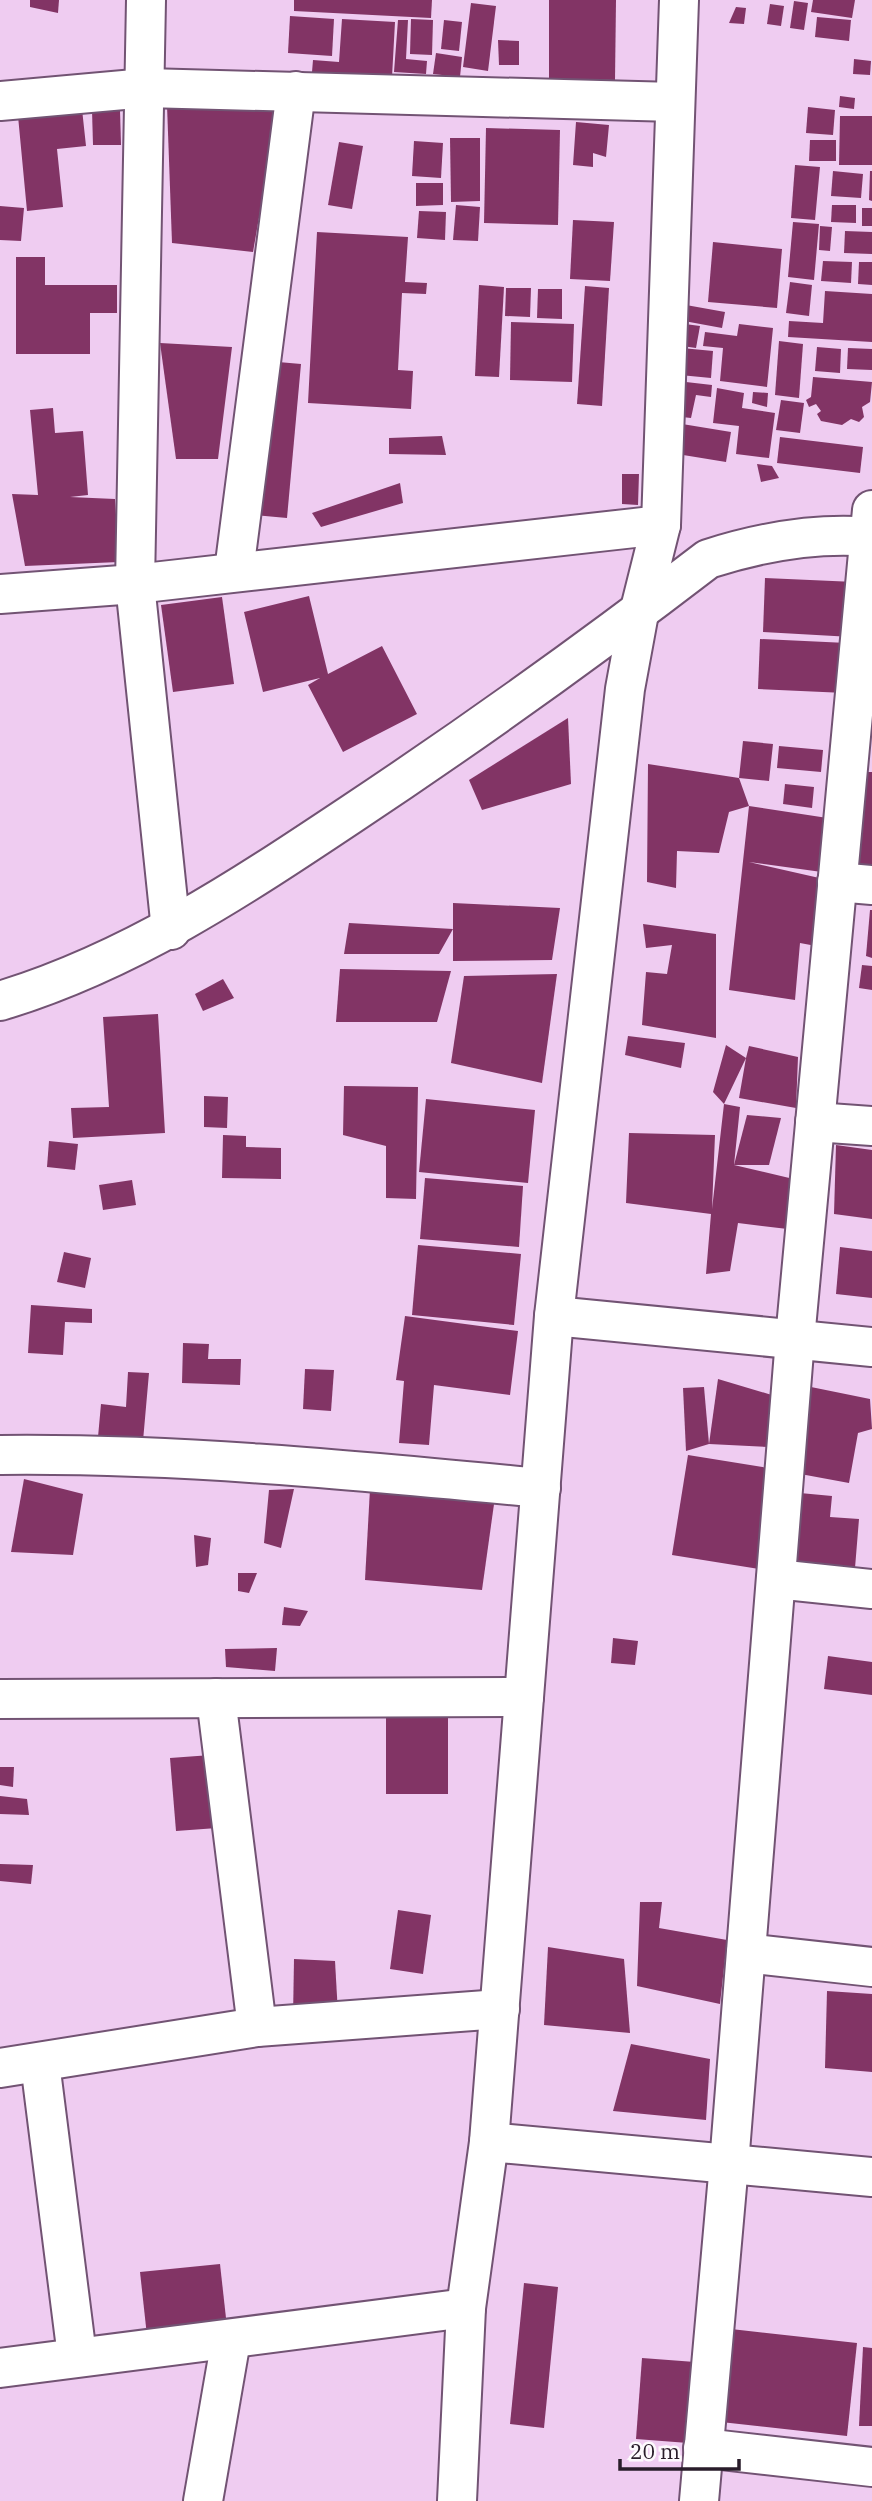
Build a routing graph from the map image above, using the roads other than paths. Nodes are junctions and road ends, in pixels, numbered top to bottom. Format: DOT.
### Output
graph roads {
  1 [pos="146,0"];
  2 [pos="679,0"];
  3 [pos="146,88"];
  4 [pos="296,91"];
  5 [pos="0,101"];
  6 [pos="675,102"];
  7 [pos="661,525"];
  8 [pos="871,528"];
  9 [pos="234,571"];
  10 [pos="135,584"];
  11 [pos="0,594"];
  12 [pos="639,612"];
  13 [pos="861,745"];
  14 [pos="855,884"];
  15 [pos="171,930"];
  16 [pos="0,1001"];
  17 [pos="815,1122"];
  18 [pos="872,1126"];
  19 [pos="554,1316"];
  20 [pos="795,1339"];
  21 [pos="872,1347"];
  22 [pos="0,1455"];
  23 [pos="541,1488"];
  24 [pos="776,1579"];
  25 [pos="872,1589"];
  26 [pos="524,1697"];
  27 [pos="216,1698"];
  28 [pos="0,1699"];
  29 [pos="746,1953"];
  30 [pos="872,1967"];
  31 [pos="500,2009"];
  32 [pos="257,2027"];
  33 [pos="40,2063"];
  34 [pos="0,2068"];
  35 [pos="489,2142"];
  36 [pos="729,2164"];
  37 [pos="872,2177"];
  38 [pos="466,2308"];
  39 [pos="231,2340"];
  40 [pos="77,2357"];
  41 [pos="0,2368"];
  42 [pos="703,2448"];
  43 [pos="872,2467"];
  44 [pos="203,2501"];
  45 [pos="457,2501"];
  46 [pos="699,2501"];
  1 -- 3 [label="street"];
  2 -- 6 [label="street"];
  3 -- 4 [label="street"];
  3 -- 5 [label="street"];
  3 -- 10 [label="street"];
  4 -- 6 [label="street"];
  4 -- 9 [label="street"];
  6 -- 7 [label="street"];
  7 -- 9 [label="street"];
  7 -- 12 [label="street"];
  8 -- 12 [label="street"];
  8 -- 13 [label="street"];
  9 -- 10 [label="street"];
  10 -- 11 [label="street"];
  10 -- 15 [label="street"];
  12 -- 15 [label="street"];
  12 -- 19 [label="street"];
  13 -- 14 [label="street"];
  14 -- 17 [label="street"];
  15 -- 16 [label="street"];
  17 -- 18 [label="street"];
  17 -- 20 [label="street"];
  19 -- 20 [label="street"];
  19 -- 23 [label="street"];
  20 -- 21 [label="street"];
  20 -- 24 [label="street"];
  22 -- 23 [label="street"];
  23 -- 26 [label="street"];
  24 -- 25 [label="street"];
  24 -- 29 [label="street"];
  26 -- 27 [label="street"];
  26 -- 31 [label="street"];
  27 -- 28 [label="street"];
  27 -- 32 [label="street"];
  29 -- 30 [label="street"];
  29 -- 36 [label="street"];
  31 -- 32 [label="street"];
  31 -- 35 [label="street"];
  32 -- 33 [label="street"];
  33 -- 34 [label="street"];
  33 -- 40 [label="street"];
  35 -- 36 [label="street"];
  35 -- 38 [label="street"];
  36 -- 37 [label="street"];
  36 -- 42 [label="street"];
  38 -- 39 [label="street"];
  38 -- 45 [label="street"];
  39 -- 40 [label="street"];
  39 -- 44 [label="street"];
  40 -- 41 [label="street"];
  42 -- 43 [label="street"];
  42 -- 46 [label="street"];
}
